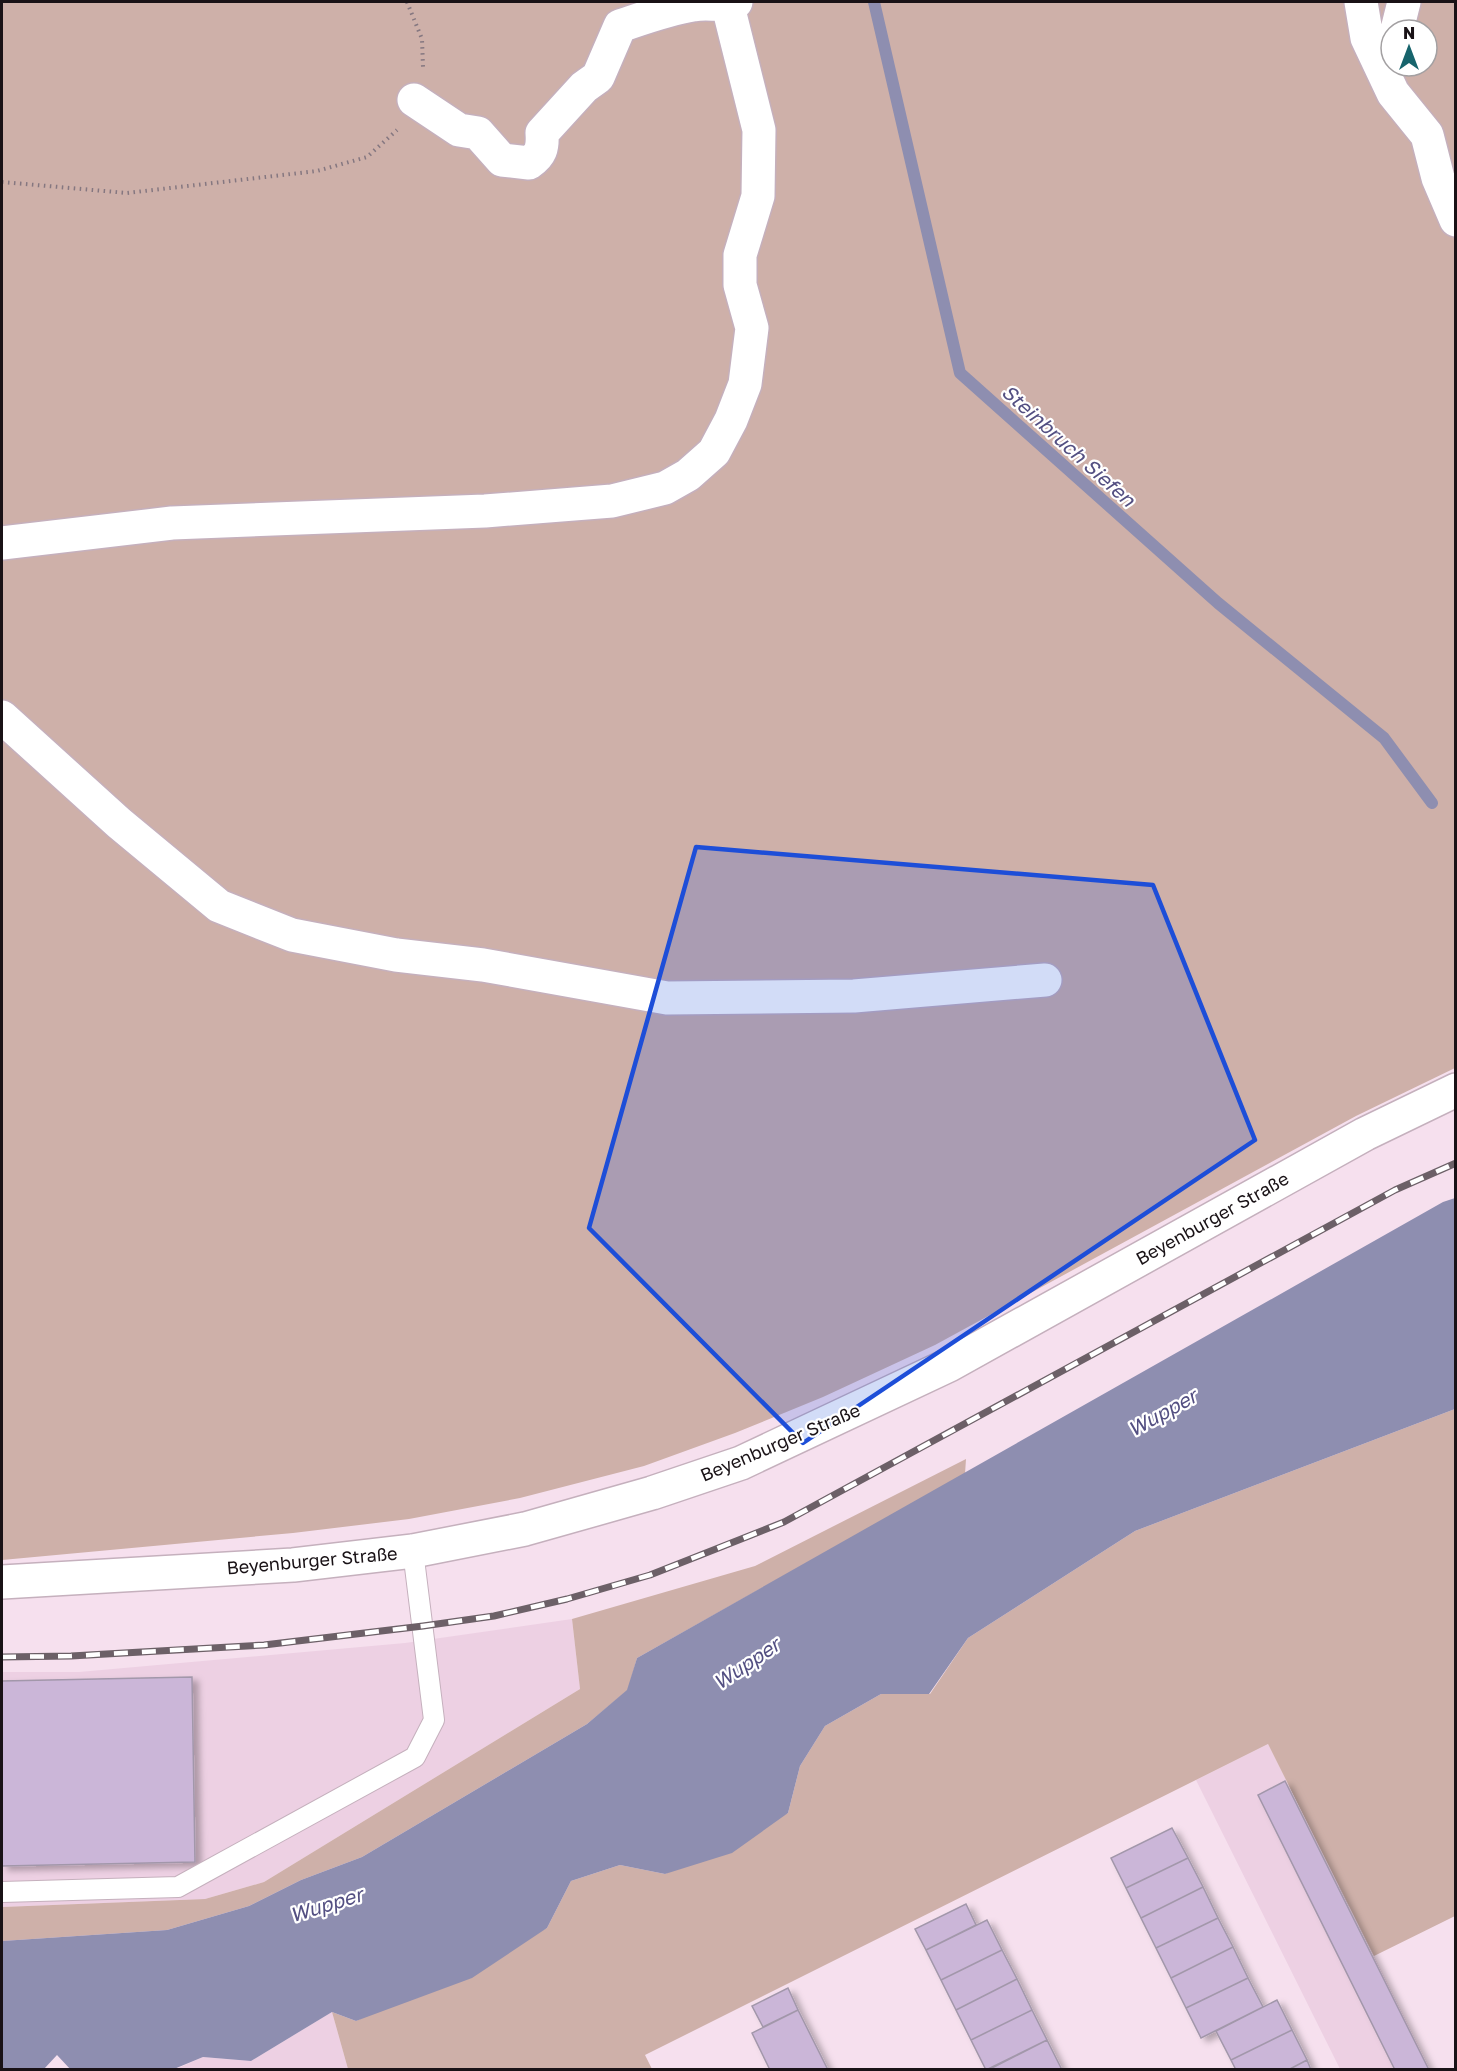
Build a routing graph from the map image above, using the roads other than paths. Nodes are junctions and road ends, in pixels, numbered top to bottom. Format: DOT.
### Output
graph roads {
  1 [pos="1361,2"];
  2 [pos="1404,2"];
  3 [pos="730,3"];
  4 [pos="1400,18"];
  5 [pos="1393,80"];
  6 [pos="414,100"];
  7 [pos="1455,220"];
  8 [pos="2,543"];
  9 [pos="2,717"];
  10 [pos="1045,981"];
  11 [pos="1455,1090"];
  12 [pos="413,1551"];
  13 [pos="2,1582"];
  14 [pos="2,1892"];
  1 -- 5 [label="street"];
  2 -- 4 [label="street"];
  3 -- 6 [label="street"];
  3 -- 8 [label="street"];
  5 -- 7 [label="street"];
  9 -- 10 [label="street"];
  11 -- 12 [label="street, Beyenburger Straße"];
  12 -- 13 [label="street, Beyenburger Straße"];
  12 -- 14 [label="lane"];
}
